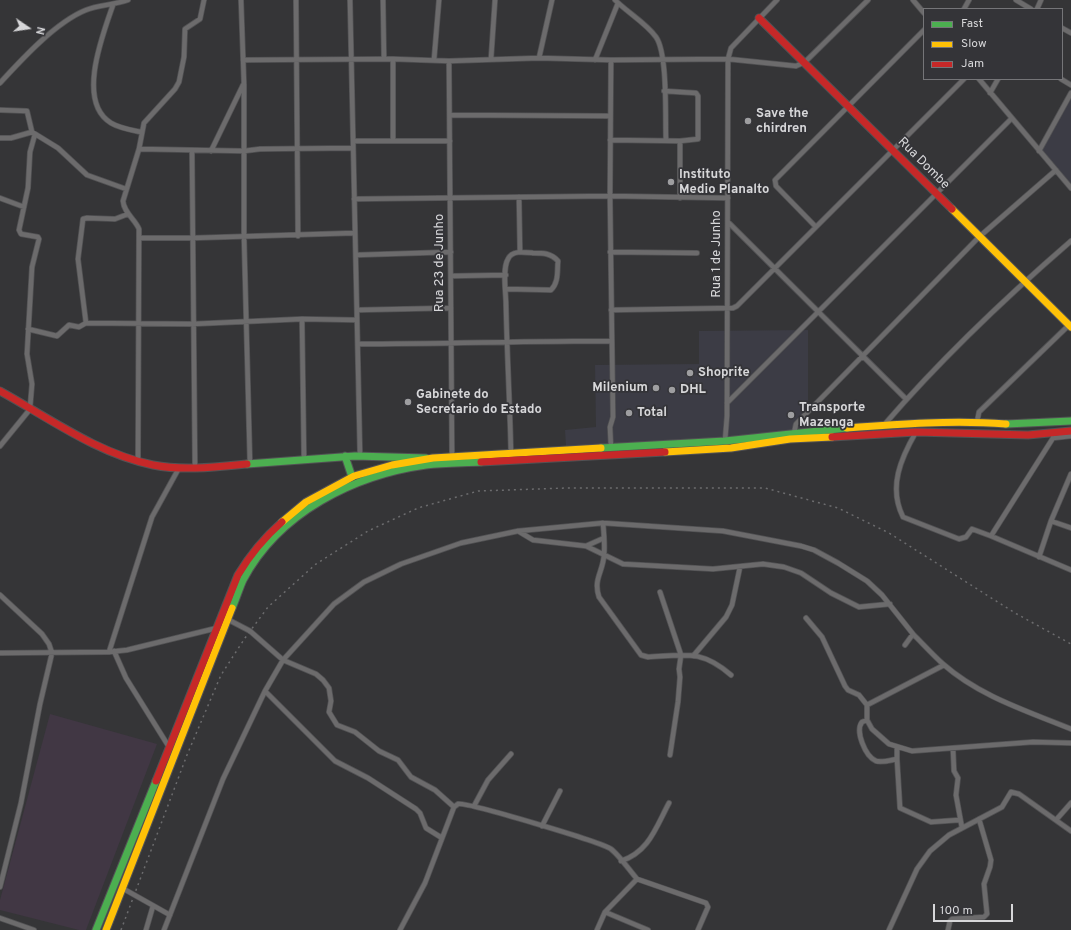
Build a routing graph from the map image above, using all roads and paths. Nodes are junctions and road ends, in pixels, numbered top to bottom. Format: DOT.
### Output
graph roads {
  1 [pos="107,0"];
  2 [pos="128,0"];
  3 [pos="204,0"];
  4 [pos="241,0"];
  5 [pos="296,0"];
  6 [pos="350,0"];
  7 [pos="383,0"];
  8 [pos="439,0"];
  9 [pos="495,0"];
  10 [pos="552,0"];
  11 [pos="777,0"];
  12 [pos="868,0"];
  13 [pos="913,0"];
  14 [pos="1016,0"];
  15 [pos="617,2"];
  16 [pos="111,6"];
  17 [pos="1029,8"];
  18 [pos="923,12"];
  19 [pos="759,18"];
  20 [pos="923,31"];
  21 [pos="539,58"];
  22 [pos="384,59"];
  23 [pos="393,59"];
  24 [pos="491,59"];
  25 [pos="663,59"];
  26 [pos="728,59"];
  27 [pos="243,60"];
  28 [pos="297,60"];
  29 [pos="352,60"];
  30 [pos="434,60"];
  31 [pos="595,60"];
  32 [pos="611,60"];
  33 [pos="449,61"];
  34 [pos="805,62"];
  35 [pos="963,80"];
  36 [pos="980,80"];
  37 [pos="997,80"];
  38 [pos="0,83"];
  39 [pos="244,84"];
  40 [pos="664,91"];
  41 [pos="990,93"];
  42 [pos="1071,93"];
  43 [pos="847,106"];
  44 [pos="0,110"];
  45 [pos="450,115"];
  46 [pos="610,116"];
  47 [pos="1012,118"];
  48 [pos="141,132"];
  49 [pos="34,133"];
  50 [pos="0,138"];
  51 [pos="610,140"];
  52 [pos="353,141"];
  53 [pos="393,141"];
  54 [pos="450,141"];
  55 [pos="666,141"];
  56 [pos="680,141"];
  57 [pos="139,148"];
  58 [pos="297,148"];
  59 [pos="353,148"];
  60 [pos="892,150"];
  61 [pos="1039,150"];
  62 [pos="192,151"];
  63 [pos="211,151"];
  64 [pos="244,151"];
  65 [pos="1056,170"];
  66 [pos="1071,188"];
  67 [pos="126,189"];
  68 [pos="935,194"];
  69 [pos="610,196"];
  70 [pos="519,197"];
  71 [pos="0,198"];
  72 [pos="680,198"];
  73 [pos="728,198"];
  74 [pos="354,199"];
  75 [pos="451,199"];
  76 [pos="24,207"];
  77 [pos="128,214"];
  78 [pos="728,222"];
  79 [pos="815,226"];
  80 [pos="354,233"];
  81 [pos="244,236"];
  82 [pos="298,236"];
  83 [pos="979,237"];
  84 [pos="139,238"];
  85 [pos="192,238"];
  86 [pos="1071,241"];
  87 [pos="451,252"];
  88 [pos="520,252"];
  89 [pos="610,252"];
  90 [pos="698,253"];
  91 [pos="356,255"];
  92 [pos="774,268"];
  93 [pos="506,275"];
  94 [pos="451,276"];
  95 [pos="1024,282"];
  96 [pos="506,289"];
  97 [pos="451,308"];
  98 [pos="728,308"];
  99 [pos="357,310"];
  100 [pos="610,310"];
  101 [pos="818,312"];
  102 [pos="302,319"];
  103 [pos="357,320"];
  104 [pos="246,321"];
  105 [pos="86,323"];
  106 [pos="137,324"];
  107 [pos="192,324"];
  108 [pos="1070,325"];
  109 [pos="28,328"];
  110 [pos="507,340"];
  111 [pos="611,341"];
  112 [pos="358,344"];
  113 [pos="451,344"];
  114 [pos="862,356"];
  115 [pos="0,392"];
  116 [pos="906,399"];
  117 [pos="727,404"];
  118 [pos="31,408"];
  119 [pos="1070,421"];
  120 [pos="977,422"];
  121 [pos="883,425"];
  122 [pos="1071,431"];
  123 [pos="916,432"];
  124 [pos="794,433"];
  125 [pos="1053,435"];
  126 [pos="1071,436"];
  127 [pos="724,445"];
  128 [pos="0,446"];
  129 [pos="611,448"];
  130 [pos="360,454"];
  131 [pos="511,455"];
  132 [pos="345,456"];
  133 [pos="432,458"];
  134 [pos="304,459"];
  135 [pos="138,460"];
  136 [pos="452,461"];
  137 [pos="250,464"];
  138 [pos="179,468"];
  139 [pos="195,468"];
  140 [pos="1071,474"];
  141 [pos="352,477"];
  142 [pos="1051,521"];
  143 [pos="603,523"];
  144 [pos="1071,528"];
  145 [pos="518,531"];
  146 [pos="991,536"];
  147 [pos="604,538"];
  148 [pos="586,546"];
  149 [pos="604,556"];
  150 [pos="1039,557"];
  151 [pos="740,567"];
  152 [pos="1071,570"];
  153 [pos="660,592"];
  154 [pos="0,595"];
  155 [pos="890,604"];
  156 [pos="806,618"];
  157 [pos="227,619"];
  158 [pos="217,628"];
  159 [pos="913,634"];
  160 [pos="905,646"];
  161 [pos="114,651"];
  162 [pos="108,652"];
  163 [pos="0,653"];
  164 [pos="52,653"];
  165 [pos="681,655"];
  166 [pos="694,655"];
  167 [pos="283,660"];
  168 [pos="944,665"];
  169 [pos="731,674"];
  170 [pos="265,691"];
  171 [pos="867,705"];
  172 [pos="867,720"];
  173 [pos="1071,728"];
  174 [pos="1071,743"];
  175 [pos="897,747"];
  176 [pos="170,748"];
  177 [pos="953,749"];
  178 [pos="511,754"];
  179 [pos="670,755"];
  180 [pos="897,759"];
  181 [pos="560,791"];
  182 [pos="670,803"];
  183 [pos="1071,803"];
  184 [pos="474,806"];
  185 [pos="454,807"];
  186 [pos="979,819"];
  187 [pos="959,820"];
  188 [pos="1056,820"];
  189 [pos="542,826"];
  190 [pos="962,828"];
  191 [pos="1071,831"];
  192 [pos="442,838"];
  193 [pos="621,861"];
  194 [pos="637,879"];
  195 [pos="0,887"];
  196 [pos="122,888"];
  197 [pos="153,906"];
  198 [pos="605,912"];
  199 [pos="170,915"];
  200 [pos="0,918"];
  201 [pos="34,930"];
  202 [pos="96,930"];
  203 [pos="106,930"];
  204 [pos="146,930"];
  205 [pos="164,930"];
  206 [pos="400,930"];
  207 [pos="597,930"];
  208 [pos="648,930"];
  209 [pos="698,930"];
  210 [pos="889,930"];
  211 [pos="948,930"];
  1 -- 16 [label="street"];
  2 -- 16 [label="street"];
  3 -- 48 [label="street"];
  4 -- 27 [label="street"];
  5 -- 28 [label="street"];
  6 -- 29 [label="street"];
  7 -- 22 [label="street"];
  8 -- 30 [label="street"];
  9 -- 24 [label="street"];
  10 -- 21 [label="street"];
  11 -- 19 [label="street"];
  12 -- 34 [label="street"];
  13 -- 18 [label="street"];
  14 -- 17 [label="street"];
  15 -- 25 [label="street"];
  15 -- 31 [label="street"];
  16 -- 38 [label="street"];
  16 -- 48 [label="street"];
  19 -- 26 [label="street"];
  19 -- 34 [label="main road, Rua Dombe"];
  20 -- 43 [label="street"];
  21 -- 24 [label="street"];
  21 -- 31 [label="street"];
  22 -- 23 [label="street"];
  22 -- 29 [label="street"];
  23 -- 30 [label="street"];
  23 -- 53 [label="street"];
  24 -- 33 [label="street"];
  25 -- 26 [label="street"];
  25 -- 32 [label="street"];
  25 -- 40 [label="street"];
  26 -- 34 [label="street"];
  26 -- 73 [label="street, Rua 1 de Junho"];
  27 -- 28 [label="street"];
  27 -- 39 [label="street"];
  28 -- 29 [label="street"];
  28 -- 58 [label="street"];
  29 -- 52 [label="street"];
  30 -- 33 [label="street"];
  31 -- 32 [label="street"];
  32 -- 46 [label="street"];
  33 -- 45 [label="street, Rua 23 de Junho"];
  34 -- 43 [label="main road, Rua Dombe"];
  35 -- 60 [label="street"];
  36 -- 41 [label="street"];
  37 -- 41 [label="street"];
  39 -- 63 [label="street"];
  39 -- 64 [label="street"];
  40 -- 55 [label="street"];
  40 -- 56 [label="street"];
  41 -- 47 [label="street"];
  42 -- 61 [label="street"];
  43 -- 60 [label="main road, Rua Dombe"];
  43 -- 79 [label="street"];
  44 -- 49 [label="street"];
  45 -- 46 [label="street"];
  45 -- 54 [label="street, Rua 23 de Junho"];
  46 -- 51 [label="street"];
  47 -- 61 [label="street"];
  47 -- 68 [label="street"];
  48 -- 57 [label="street"];
  49 -- 50 [label="street"];
  49 -- 67 [label="street"];
  49 -- 76 [label="street"];
  51 -- 55 [label="street"];
  51 -- 69 [label="street"];
  52 -- 53 [label="street"];
  52 -- 59 [label="street"];
  53 -- 54 [label="street"];
  54 -- 75 [label="street, Rua 23 de Junho"];
  55 -- 56 [label="street"];
  56 -- 72 [label="street"];
  57 -- 62 [label="street"];
  57 -- 67 [label="street"];
  58 -- 59 [label="street"];
  58 -- 64 [label="street"];
  58 -- 82 [label="street"];
  59 -- 74 [label="street"];
  60 -- 68 [label="main road, Rua Dombe"];
  60 -- 79 [label="street"];
  61 -- 65 [label="street"];
  62 -- 63 [label="street"];
  62 -- 85 [label="street"];
  63 -- 64 [label="street"];
  64 -- 81 [label="street"];
  65 -- 66 [label="street"];
  65 -- 83 [label="street"];
  67 -- 77 [label="street"];
  68 -- 83 [label="main road, Rua Dombe"];
  68 -- 101 [label="street"];
  69 -- 70 [label="street"];
  69 -- 72 [label="street"];
  69 -- 89 [label="street"];
  70 -- 75 [label="street"];
  70 -- 88 [label="street"];
  71 -- 76 [label="street"];
  72 -- 73 [label="street"];
  73 -- 78 [label="street, Rua 1 de Junho"];
  74 -- 75 [label="street"];
  74 -- 80 [label="street"];
  75 -- 87 [label="street, Rua 23 de Junho"];
  76 -- 109 [label="street"];
  77 -- 84 [label="street"];
  77 -- 105 [label="street"];
  78 -- 92 [label="street"];
  78 -- 98 [label="street, Rua 1 de Junho"];
  79 -- 92 [label="street"];
  80 -- 82 [label="street"];
  80 -- 91 [label="street"];
  81 -- 82 [label="street"];
  81 -- 85 [label="street"];
  81 -- 104 [label="street"];
  83 -- 95 [label="main road, Rua Dombe"];
  83 -- 114 [label="street"];
  84 -- 85 [label="street"];
  84 -- 106 [label="street"];
  85 -- 107 [label="street"];
  86 -- 95 [label="street"];
  87 -- 91 [label="street"];
  87 -- 94 [label="street, Rua 23 de Junho"];
  88 -- 93 [label="street"];
  88 -- 96 [label="street"];
  89 -- 90 [label="street"];
  89 -- 100 [label="street"];
  91 -- 99 [label="street"];
  92 -- 98 [label="street"];
  92 -- 101 [label="street"];
  93 -- 94 [label="street"];
  93 -- 96 [label="street"];
  94 -- 97 [label="street, Rua 23 de Junho"];
  95 -- 108 [label="main road, Rua Dombe"];
  95 -- 116 [label="street"];
  96 -- 110 [label="street"];
  97 -- 99 [label="street"];
  97 -- 113 [label="street, Rua 23 de Junho"];
  98 -- 100 [label="street"];
  98 -- 117 [label="street, Rua 1 de Junho"];
  99 -- 103 [label="street"];
  100 -- 111 [label="street"];
  101 -- 114 [label="street"];
  101 -- 117 [label="street"];
  102 -- 103 [label="street"];
  102 -- 104 [label="street"];
  102 -- 134 [label="street"];
  103 -- 112 [label="street"];
  104 -- 107 [label="street"];
  104 -- 137 [label="street"];
  105 -- 106 [label="street"];
  105 -- 109 [label="street"];
  106 -- 107 [label="street"];
  106 -- 135 [label="street"];
  107 -- 139 [label="street"];
  108 -- 120 [label="street"];
  109 -- 118 [label="street"];
  110 -- 111 [label="street"];
  110 -- 113 [label="street"];
  110 -- 131 [label="street"];
  111 -- 129 [label="street"];
  112 -- 113 [label="street"];
  112 -- 130 [label="street"];
  113 -- 136 [label="street, Rua 23 de Junho"];
  114 -- 116 [label="street"];
  114 -- 124 [label="street"];
  115 -- 118 [label="main road"];
  116 -- 121 [label="street"];
  117 -- 127 [label="street, Rua 1 de Junho"];
  118 -- 128 [label="street"];
  118 -- 135 [label="main road"];
  119 -- 120 [label="main road"];
  120 -- 121 [label="main road"];
  121 -- 124 [label="main road"];
  122 -- 125 [label="main road"];
  123 -- 125 [label="main road"];
  123 -- 127 [label="main road"];
  123 -- 146 [label="street"];
  124 -- 127 [label="main road"];
  125 -- 126 [label="street"];
  125 -- 146 [label="street"];
  127 -- 129 [label="main road"];
  127 -- 136 [label="main road"];
  129 -- 131 [label="main road"];
  130 -- 132 [label="main road"];
  130 -- 133 [label="main road"];
  131 -- 136 [label="main road"];
  132 -- 134 [label="main road"];
  132 -- 141 [label="main road"];
  133 -- 136 [label="main road"];
  133 -- 141 [label="main road"];
  134 -- 137 [label="main road"];
  135 -- 138 [label="main road"];
  136 -- 157 [label="main road"];
  137 -- 139 [label="main road"];
  138 -- 139 [label="main road"];
  138 -- 162 [label="street"];
  140 -- 142 [label="street"];
  141 -- 158 [label="main road"];
  142 -- 144 [label="street"];
  142 -- 150 [label="street"];
  143 -- 145 [label="street"];
  143 -- 147 [label="street"];
  143 -- 155 [label="street"];
  145 -- 148 [label="street"];
  145 -- 167 [label="street"];
  146 -- 150 [label="street"];
  147 -- 148 [label="street"];
  147 -- 149 [label="street"];
  148 -- 149 [label="street"];
  149 -- 151 [label="street"];
  149 -- 165 [label="street"];
  150 -- 152 [label="street"];
  151 -- 155 [label="street"];
  151 -- 166 [label="street"];
  153 -- 165 [label="street"];
  154 -- 164 [label="street"];
  155 -- 159 [label="street"];
  156 -- 171 [label="street"];
  157 -- 167 [label="street"];
  157 -- 196 [label="main road"];
  158 -- 161 [label="street"];
  158 -- 176 [label="main road"];
  159 -- 160 [label="street"];
  159 -- 168 [label="street"];
  161 -- 162 [label="street"];
  161 -- 176 [label="street"];
  162 -- 164 [label="street"];
  163 -- 164 [label="street"];
  164 -- 195 [label="street"];
  165 -- 166 [label="street"];
  165 -- 179 [label="street"];
  166 -- 169 [label="street"];
  167 -- 170 [label="street"];
  167 -- 185 [label="street"];
  168 -- 171 [label="street"];
  168 -- 173 [label="street"];
  170 -- 192 [label="street"];
  170 -- 199 [label="street"];
  171 -- 172 [label="street"];
  172 -- 175 [label="street"];
  172 -- 180 [label="street"];
  174 -- 177 [label="street"];
  175 -- 177 [label="street"];
  175 -- 180 [label="street"];
  176 -- 202 [label="main road"];
  177 -- 187 [label="street"];
  178 -- 184 [label="street"];
  180 -- 187 [label="street"];
  181 -- 189 [label="street"];
  182 -- 193 [label="street"];
  183 -- 188 [label="street"];
  184 -- 185 [label="street"];
  184 -- 189 [label="street"];
  185 -- 192 [label="street"];
  186 -- 188 [label="street"];
  186 -- 190 [label="street"];
  186 -- 211 [label="street"];
  187 -- 190 [label="street"];
  188 -- 191 [label="street"];
  189 -- 193 [label="street"];
  190 -- 210 [label="street"];
  192 -- 206 [label="street"];
  193 -- 194 [label="street"];
  194 -- 198 [label="street"];
  194 -- 209 [label="street"];
  196 -- 197 [label="street"];
  196 -- 203 [label="main road"];
  197 -- 199 [label="street"];
  197 -- 204 [label="street"];
  198 -- 207 [label="street"];
  198 -- 208 [label="street"];
  199 -- 205 [label="street"];
  200 -- 201 [label="street"];
}
